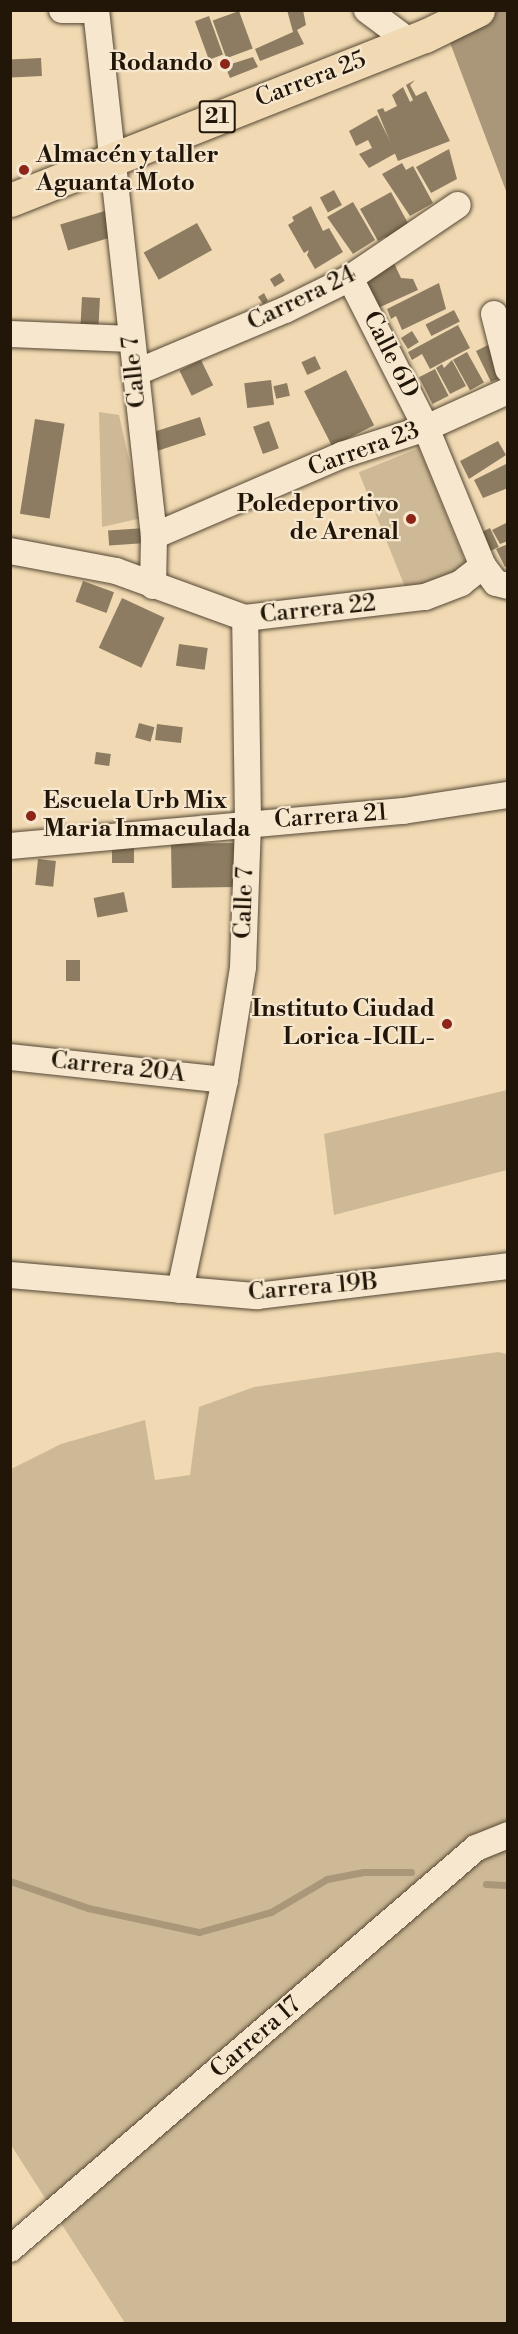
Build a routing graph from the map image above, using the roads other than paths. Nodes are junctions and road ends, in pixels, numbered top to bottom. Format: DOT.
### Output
graph roads {
  1 [pos="62,10"];
  2 [pos="95,10"];
  3 [pos="367,10"];
  4 [pos="478,10"];
  5 [pos="417,39"];
  6 [pos="114,158"];
  7 [pos="10,200"];
  8 [pos="458,205"];
  9 [pos="350,278"];
  10 [pos="494,314"];
  11 [pos="10,334"];
  12 [pos="132,339"];
  13 [pos="507,369"];
  14 [pos="135,373"];
  15 [pos="507,391"];
  16 [pos="426,428"];
  17 [pos="154,536"];
  18 [pos="10,551"];
  19 [pos="483,566"];
  20 [pos="153,586"];
  21 [pos="507,586"];
  22 [pos="245,618"];
  23 [pos="507,795"];
  24 [pos="248,823"];
  25 [pos="10,846"];
  26 [pos="10,1057"];
  27 [pos="225,1080"];
  28 [pos="507,1266"];
  29 [pos="10,1275"];
  30 [pos="180,1290"];
  31 [pos="507,1834"];
  32 [pos="10,2249"];
  1 -- 2 [label="street"];
  2 -- 6 [label="street, Calle 7"];
  3 -- 5 [label="street"];
  4 -- 5 [label="main road, Carrera 25 / 21"];
  5 -- 6 [label="main road, Carrera 25 / 21"];
  6 -- 7 [label="main road, Carrera 25 / 21"];
  6 -- 12 [label="street, Calle 7"];
  8 -- 9 [label="street, Carrera 24"];
  9 -- 14 [label="street, Carrera 24"];
  9 -- 16 [label="street, Calle 6D"];
  10 -- 13 [label="street"];
  11 -- 12 [label="street"];
  12 -- 14 [label="street, Calle 7"];
  14 -- 17 [label="street, Calle 7"];
  15 -- 16 [label="street, Carrera 23"];
  16 -- 17 [label="street, Carrera 23"];
  16 -- 19 [label="street, Calle 6D"];
  17 -- 20 [label="street, Calle 7"];
  18 -- 20 [label="street, Carrera 22"];
  19 -- 21 [label="street"];
  19 -- 22 [label="street, Carrera 22"];
  20 -- 22 [label="street, Carrera 22"];
  22 -- 24 [label="street, Calle 7"];
  23 -- 24 [label="street, Carrera 21"];
  24 -- 25 [label="street, Carrera 21"];
  24 -- 27 [label="street, Calle 7"];
  26 -- 27 [label="street, Carrera 20A"];
  27 -- 30 [label="street, Calle 7"];
  28 -- 30 [label="street, Carrera 19B"];
  29 -- 30 [label="street, Carrera 19B"];
  31 -- 32 [label="street, Carrera 17"];
}
